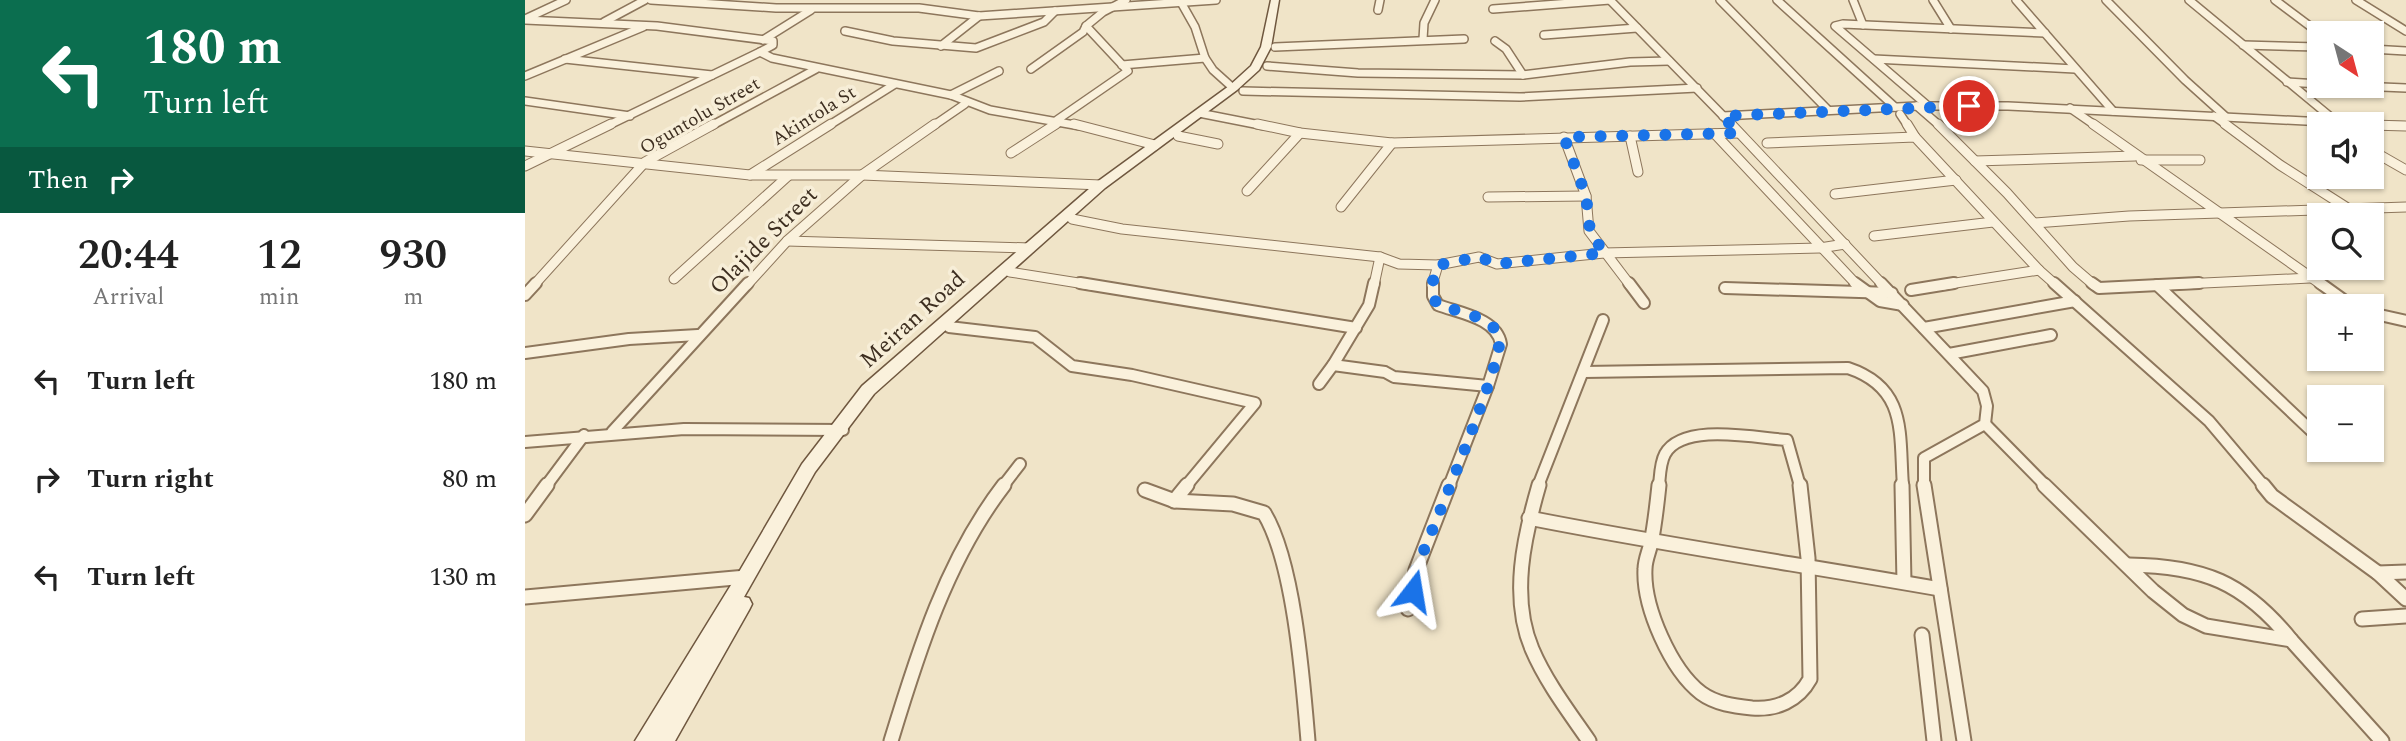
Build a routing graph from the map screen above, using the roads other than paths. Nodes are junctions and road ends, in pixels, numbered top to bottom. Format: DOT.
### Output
graph roads {
  1 [pos="566,0"];
  2 [pos="645,0"];
  3 [pos="651,0"];
  4 [pos="856,0"];
  5 [pos="925,0"];
  6 [pos="1126,0"];
  7 [pos="1216,0"];
  8 [pos="1275,0"];
  9 [pos="1283,0"];
  10 [pos="1380,0"];
  11 [pos="1435,0"];
  12 [pos="1610,0"];
  13 [pos="1720,0"];
  14 [pos="1777,0"];
  15 [pos="1853,0"];
  16 [pos="1933,0"];
  17 [pos="2016,0"];
  18 [pos="2106,0"];
  19 [pos="2189,0"];
  20 [pos="2276,0"];
  21 [pos="2356,0"];
  22 [pos="1182,4"];
  23 [pos="919,8"];
  24 [pos="1113,8"];
  25 [pos="813,9"];
  26 [pos="861,9"];
  27 [pos="1493,9"];
  28 [pos="1378,10"];
  29 [pos="1055,11"];
  30 [pos="979,16"];
  31 [pos="525,20"];
  32 [pos="602,23"];
  33 [pos="1863,24"];
  34 [pos="2307,24"];
  35 [pos="646,26"];
  36 [pos="1086,26"];
  37 [pos="1637,28"];
  38 [pos="1951,29"];
  39 [pos="845,31"];
  40 [pos="2406,31"];
  41 [pos="2045,33"];
  42 [pos="1543,35"];
  43 [pos="1464,38"];
  44 [pos="1423,39"];
  45 [pos="763,40"];
  46 [pos="1495,41"];
  47 [pos="2243,45"];
  48 [pos="941,46"];
  49 [pos="1275,47"];
  50 [pos="2307,47"];
  51 [pos="2384,50"];
  52 [pos="2406,51"];
  53 [pos="760,52"];
  54 [pos="1205,58"];
  55 [pos="1874,59"];
  56 [pos="565,60"];
  57 [pos="1669,61"];
  58 [pos="1122,65"];
  59 [pos="1267,66"];
  60 [pos="1031,68"];
  61 [pos="815,69"];
  62 [pos="2075,69"];
  63 [pos="999,71"];
  64 [pos="712,75"];
  65 [pos="1523,75"];
  66 [pos="525,76"];
  67 [pos="2287,82"];
  68 [pos="2307,83"];
  69 [pos="895,84"];
  70 [pos="2384,87"];
  71 [pos="1697,88"];
  72 [pos="2406,88"];
  73 [pos="1238,89"];
  74 [pos="951,96"];
  75 [pos="525,101"];
  76 [pos="965,104"];
  77 [pos="1922,106"];
  78 [pos="2070,108"];
  79 [pos="1828,110"];
  80 [pos="1897,111"];
  81 [pos="2113,111"];
  82 [pos="2325,112"];
  83 [pos="1203,114"];
  84 [pos="630,116"];
  85 [pos="1723,116"];
  86 [pos="2214,116"];
  87 [pos="2225,116"];
  88 [pos="1059,121"];
  89 [pos="2307,122"];
  90 [pos="2384,125"];
  91 [pos="2406,126"];
  92 [pos="1300,133"];
  93 [pos="1738,133"];
  94 [pos="1715,134"];
  95 [pos="1178,136"];
  96 [pos="1630,136"];
  97 [pos="1564,137"];
  98 [pos="1915,137"];
  99 [pos="1392,143"];
  100 [pos="1767,143"];
  101 [pos="1218,144"];
  102 [pos="1156,145"];
  103 [pos="525,151"];
  104 [pos="550,153"];
  105 [pos="1011,153"];
  106 [pos="2384,157"];
  107 [pos="2138,158"];
  108 [pos="537,160"];
  109 [pos="2200,160"];
  110 [pos="1975,161"];
  111 [pos="645,162"];
  112 [pos="525,166"];
  113 [pos="2406,170"];
  114 [pos="525,172"];
  115 [pos="1638,172"];
  116 [pos="750,175"];
  117 [pos="862,175"];
  118 [pos="787,176"];
  119 [pos="1956,180"];
  120 [pos="1101,185"];
  121 [pos="1247,191"];
  122 [pos="1835,194"];
  123 [pos="1586,196"];
  124 [pos="1488,197"];
  125 [pos="2340,203"];
  126 [pos="1341,207"];
  127 [pos="2406,207"];
  128 [pos="2384,208"];
  129 [pos="2307,211"];
  130 [pos="2221,215"];
  131 [pos="1072,219"];
  132 [pos="1993,222"];
  133 [pos="2035,223"];
  134 [pos="1874,236"];
  135 [pos="787,241"];
  136 [pos="1845,244"];
  137 [pos="1030,248"];
  138 [pos="1820,248"];
  139 [pos="1604,253"];
  140 [pos="1380,257"];
  141 [pos="1438,265"];
  142 [pos="2039,270"];
  143 [pos="1010,272"];
  144 [pos="2307,276"];
  145 [pos="2307,278"];
  146 [pos="674,279"];
  147 [pos="2313,280"];
  148 [pos="2157,285"];
  149 [pos="1724,288"];
  150 [pos="1911,290"];
  151 [pos="1863,291"];
  152 [pos="1892,293"];
  153 [pos="2335,294"];
  154 [pos="525,295"];
  155 [pos="2075,301"];
  156 [pos="1644,303"];
  157 [pos="1903,305"];
  158 [pos="2384,316"];
  159 [pos="1603,320"];
  160 [pos="2406,321"];
  161 [pos="949,327"];
  162 [pos="1356,328"];
  163 [pos="1924,328"];
  164 [pos="698,335"];
  165 [pos="2051,335"];
  166 [pos="525,353"];
  167 [pos="1949,355"];
  168 [pos="1333,365"];
  169 [pos="1584,372"];
  170 [pos="1319,384"];
  171 [pos="1488,386"];
  172 [pos="875,391"];
  173 [pos="1985,424"];
  174 [pos="2307,429"];
  175 [pos="840,430"];
  176 [pos="612,432"];
  177 [pos="584,435"];
  178 [pos="525,442"];
  179 [pos="1020,464"];
  180 [pos="1145,490"];
  181 [pos="1174,500"];
  182 [pos="525,515"];
  183 [pos="1529,518"];
  184 [pos="1651,542"];
  185 [pos="2129,565"];
  186 [pos="1810,566"];
  187 [pos="2406,572"];
  188 [pos="2378,573"];
  189 [pos="746,576"];
  190 [pos="1904,582"];
  191 [pos="1940,589"];
  192 [pos="525,597"];
  193 [pos="2406,599"];
  194 [pos="1408,610"];
  195 [pos="2406,616"];
  196 [pos="2362,619"];
  197 [pos="1922,635"];
  198 [pos="2291,640"];
  199 [pos="646,741"];
  200 [pos="663,741"];
  201 [pos="891,741"];
  202 [pos="1308,741"];
  203 [pos="1589,741"];
  204 [pos="1934,741"];
  205 [pos="1964,741"];
  206 [pos="2382,741"];
  1 -- 31 [label="street"];
  2 -- 32 [label="street"];
  3 -- 25 [label="street"];
  4 -- 26 [label="street"];
  5 -- 23 [label="street"];
  6 -- 24 [label="street"];
  7 -- 22 [label="street"];
  8 -- 73 [label="main road, Meiran Road"];
  9 -- 49 [label="main road, Meiran Road"];
  10 -- 28 [label="street"];
  11 -- 44 [label="street"];
  12 -- 27 [label="street"];
  12 -- 37 [label="street"];
  13 -- 79 [label="street"];
  14 -- 80 [label="street"];
  15 -- 33 [label="street"];
  16 -- 38 [label="street"];
  17 -- 41 [label="street"];
  18 -- 87 [label="street"];
  19 -- 47 [label="street"];
  20 -- 34 [label="street"];
  21 -- 40 [label="street"];
  22 -- 24 [label="street"];
  22 -- 54 [label="street"];
  23 -- 26 [label="street"];
  23 -- 30 [label="street"];
  24 -- 29 [label="street"];
  24 -- 36 [label="street"];
  25 -- 26 [label="street"];
  25 -- 45 [label="street"];
  29 -- 30 [label="street"];
  29 -- 48 [label="street"];
  30 -- 48 [label="street"];
  31 -- 32 [label="street"];
  32 -- 35 [label="street"];
  33 -- 38 [label="street"];
  33 -- 55 [label="street"];
  35 -- 45 [label="street"];
  35 -- 56 [label="street"];
  36 -- 58 [label="street"];
  36 -- 60 [label="street"];
  37 -- 42 [label="street"];
  37 -- 57 [label="street"];
  38 -- 41 [label="street"];
  39 -- 48 [label="street"];
  41 -- 62 [label="street"];
  43 -- 44 [label="street"];
  44 -- 49 [label="street"];
  45 -- 53 [label="street"];
  46 -- 65 [label="street"];
  47 -- 50 [label="street"];
  47 -- 67 [label="street"];
  49 -- 59 [label="main road, Meiran Road"];
  51 -- 52 [label="street"];
  53 -- 61 [label="street"];
  53 -- 64 [label="street"];
  54 -- 58 [label="street"];
  54 -- 73 [label="street"];
  55 -- 62 [label="street"];
  55 -- 77 [label="street"];
  56 -- 64 [label="street"];
  56 -- 66 [label="street"];
  57 -- 65 [label="street"];
  57 -- 71 [label="street"];
  58 -- 88 [label="street"];
  59 -- 65 [label="street"];
  59 -- 73 [label="main road, Meiran Road"];
  61 -- 69 [label="street"];
  61 -- 111 [label="street, Oguntolu Street"];
  62 -- 81 [label="street"];
  63 -- 74 [label="street"];
  64 -- 84 [label="street"];
  67 -- 68 [label="street"];
  67 -- 82 [label="street"];
  69 -- 74 [label="street"];
  69 -- 116 [label="street, Akintola St"];
  70 -- 72 [label="street"];
  71 -- 73 [label="street"];
  71 -- 85 [label="street"];
  73 -- 83 [label="main road, Meiran Road"];
  74 -- 76 [label="street"];
  75 -- 84 [label="street"];
  76 -- 88 [label="street"];
  76 -- 117 [label="street, Olajide Street"];
  77 -- 78 [label="street"];
  77 -- 80 [label="street"];
  77 -- 110 [label="street"];
  78 -- 81 [label="street"];
  78 -- 107 [label="street"];
  79 -- 80 [label="street"];
  79 -- 85 [label="street"];
  80 -- 98 [label="street"];
  81 -- 86 [label="street"];
  83 -- 92 [label="street"];
  83 -- 95 [label="main road, Meiran Road"];
  83 -- 102 [label="main road, Meiran Road"];
  84 -- 104 [label="street"];
  85 -- 93 [label="street"];
  86 -- 87 [label="street"];
  86 -- 125 [label="street"];
  87 -- 89 [label="street"];
  88 -- 102 [label="street"];
  88 -- 105 [label="street"];
  90 -- 91 [label="street"];
  92 -- 99 [label="street"];
  92 -- 121 [label="street"];
  93 -- 94 [label="street"];
  93 -- 136 [label="street"];
  94 -- 96 [label="street"];
  94 -- 138 [label="street"];
  95 -- 101 [label="street"];
  95 -- 131 [label="main road, Meiran Road"];
  96 -- 97 [label="street"];
  96 -- 115 [label="street"];
  97 -- 99 [label="street"];
  97 -- 123 [label="street"];
  98 -- 100 [label="street"];
  98 -- 119 [label="street"];
  99 -- 126 [label="street"];
  102 -- 120 [label="main road, Meiran Road"];
  103 -- 104 [label="street"];
  104 -- 108 [label="street"];
  104 -- 111 [label="street"];
  106 -- 113 [label="street"];
  107 -- 109 [label="street"];
  107 -- 110 [label="street"];
  107 -- 130 [label="street"];
  108 -- 112 [label="street"];
  108 -- 114 [label="street"];
  110 -- 133 [label="street"];
  111 -- 116 [label="street"];
  111 -- 154 [label="street, Oguntolu Street"];
  116 -- 118 [label="street"];
  117 -- 118 [label="street"];
  117 -- 120 [label="street"];
  117 -- 135 [label="street, Olajide Street"];
  118 -- 146 [label="street"];
  119 -- 122 [label="street"];
  119 -- 132 [label="street"];
  120 -- 137 [label="main road, Meiran Road"];
  123 -- 124 [label="street"];
  123 -- 139 [label="street"];
  127 -- 128 [label="street"];
  129 -- 130 [label="street"];
  130 -- 133 [label="street"];
  130 -- 144 [label="street"];
  131 -- 140 [label="street"];
  131 -- 143 [label="main road, Meiran Road"];
  132 -- 134 [label="street"];
  132 -- 142 [label="street"];
  133 -- 148 [label="street"];
  135 -- 137 [label="street"];
  135 -- 164 [label="street, Olajide Street"];
  136 -- 138 [label="street"];
  136 -- 152 [label="street"];
  137 -- 172 [label="main road, Meiran Road"];
  138 -- 139 [label="street"];
  138 -- 151 [label="street"];
  139 -- 141 [label="street"];
  139 -- 156 [label="street"];
  140 -- 141 [label="street"];
  140 -- 162 [label="street"];
  141 -- 171 [label="street"];
  142 -- 150 [label="street"];
  142 -- 155 [label="street"];
  143 -- 161 [label="main road, Meiran Road"];
  143 -- 162 [label="street"];
  145 -- 148 [label="street"];
  147 -- 153 [label="street"];
  148 -- 174 [label="street"];
  149 -- 151 [label="street"];
  151 -- 152 [label="street"];
  151 -- 157 [label="street"];
  152 -- 157 [label="street"];
  155 -- 163 [label="street"];
  155 -- 188 [label="street"];
  157 -- 163 [label="street"];
  158 -- 160 [label="street"];
  159 -- 169 [label="street"];
  161 -- 172 [label="main road, Meiran Road"];
  161 -- 181 [label="street"];
  162 -- 168 [label="street"];
  163 -- 167 [label="street"];
  164 -- 166 [label="street"];
  164 -- 176 [label="street, Olajide Street"];
  165 -- 167 [label="street"];
  167 -- 173 [label="street"];
  168 -- 170 [label="street"];
  168 -- 171 [label="street"];
  169 -- 183 [label="street"];
  169 -- 190 [label="street"];
  171 -- 194 [label="street"];
  172 -- 175 [label="main road, Meiran Road"];
  173 -- 185 [label="street"];
  173 -- 191 [label="street"];
  175 -- 176 [label="street"];
  175 -- 189 [label="main road, Meiran Road"];
  175 -- 200 [label="main road, Meiran Road"];
  176 -- 177 [label="street"];
  177 -- 178 [label="street"];
  177 -- 182 [label="street"];
  179 -- 201 [label="street"];
  180 -- 181 [label="street"];
  181 -- 202 [label="street"];
  183 -- 184 [label="street"];
  183 -- 203 [label="street"];
  184 -- 186 [label="street"];
  184 -- 186 [label="street"];
  184 -- 186 [label="street"];
  185 -- 198 [label="street"];
  185 -- 198 [label="street"];
  186 -- 190 [label="street"];
  187 -- 188 [label="street"];
  188 -- 193 [label="street"];
  189 -- 192 [label="street"];
  189 -- 199 [label="main road, Meiran Road"];
  190 -- 191 [label="street"];
  191 -- 205 [label="street"];
  195 -- 196 [label="street"];
  197 -- 204 [label="street"];
  198 -- 206 [label="street"];
}
